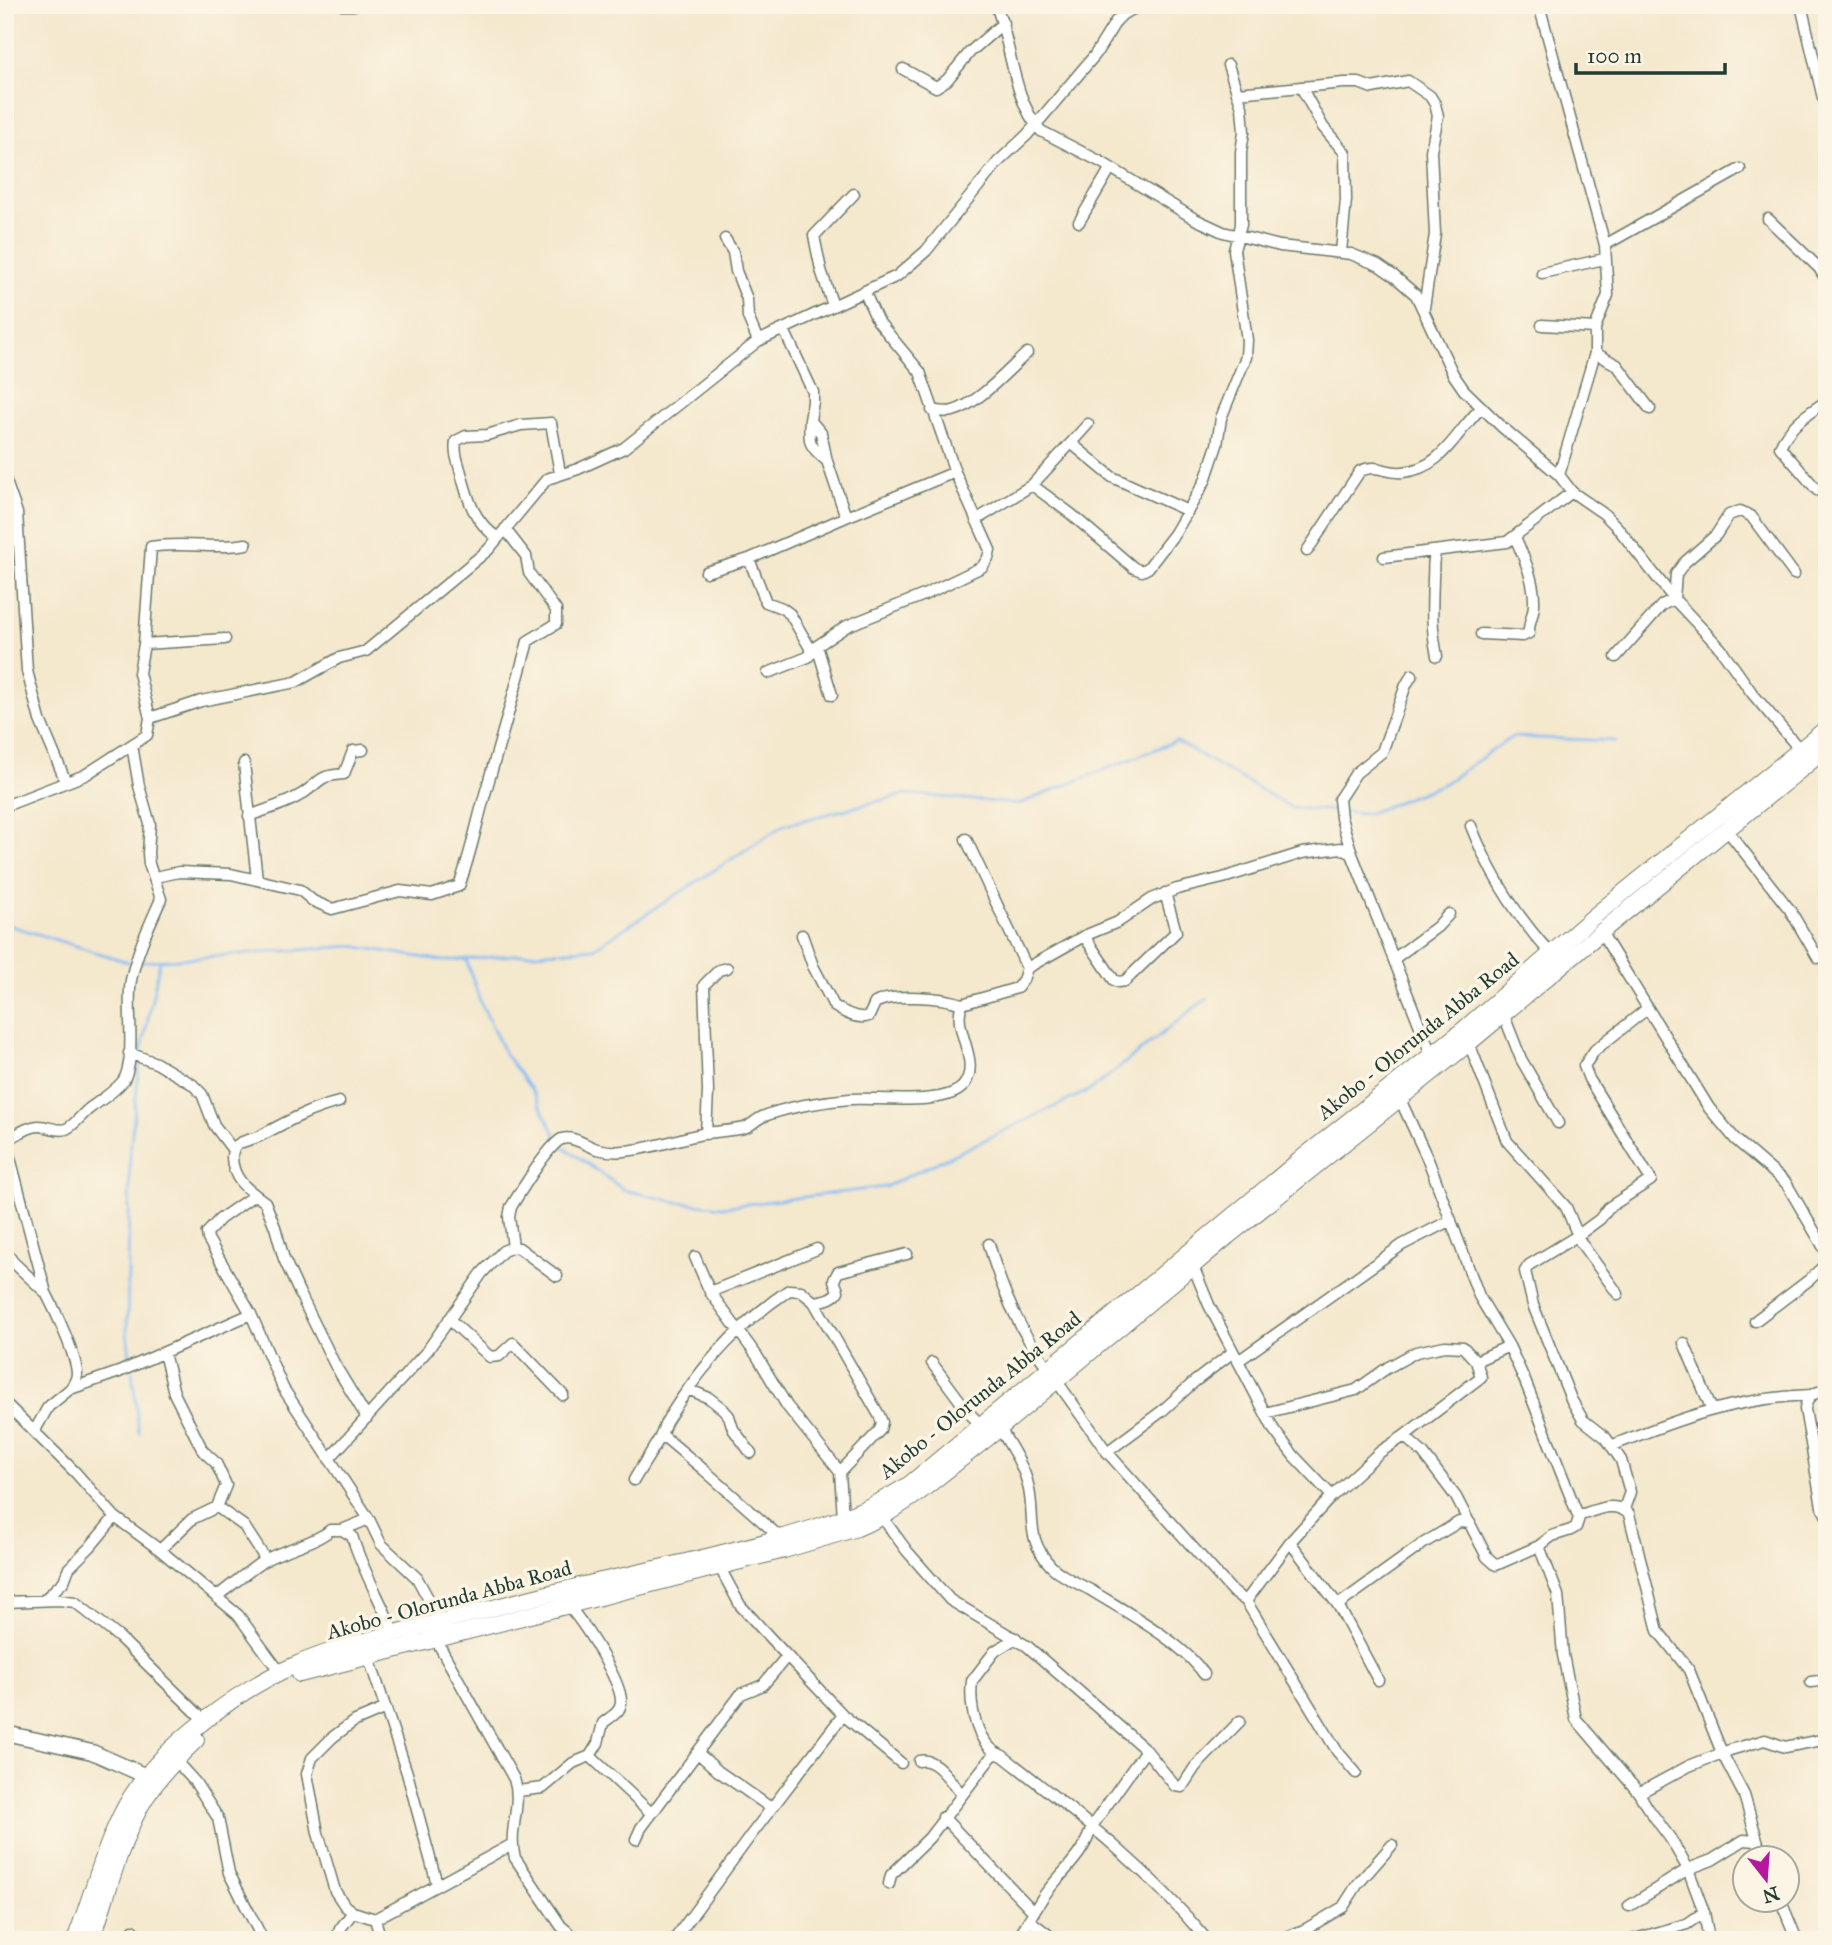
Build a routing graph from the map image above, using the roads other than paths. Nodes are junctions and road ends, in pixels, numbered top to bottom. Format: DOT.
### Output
graph roads {
  1 [pos="342,5"];
  2 [pos="354,5"];
  3 [pos="996,5"];
  4 [pos="1142,5"];
  5 [pos="1539,5"];
  6 [pos="1801,5"];
  7 [pos="1003,23"];
  8 [pos="1228,65"];
  9 [pos="903,68"];
  10 [pos="1301,87"];
  11 [pos="1237,93"];
  12 [pos="1827,104"];
  13 [pos="1034,124"];
  14 [pos="1110,169"];
  15 [pos="1740,169"];
  16 [pos="854,194"];
  17 [pos="1768,219"];
  18 [pos="1079,222"];
  19 [pos="1239,236"];
  20 [pos="725,239"];
  21 [pos="1605,245"];
  22 [pos="1341,252"];
  23 [pos="1604,259"];
  24 [pos="1823,264"];
  25 [pos="1542,273"];
  26 [pos="1827,281"];
  27 [pos="865,293"];
  28 [pos="833,306"];
  29 [pos="1424,308"];
  30 [pos="1542,325"];
  31 [pos="1595,328"];
  32 [pos="784,330"];
  33 [pos="758,341"];
  34 [pos="1027,353"];
  35 [pos="1595,353"];
  36 [pos="1827,401"];
  37 [pos="1482,407"];
  38 [pos="1650,409"];
  39 [pos="932,410"];
  40 [pos="1088,424"];
  41 [pos="1071,443"];
  42 [pos="955,472"];
  43 [pos="560,473"];
  44 [pos="1559,475"];
  45 [pos="5,479"];
  46 [pos="1032,485"];
  47 [pos="1572,492"];
  48 [pos="1827,494"];
  49 [pos="1188,511"];
  50 [pos="846,517"];
  51 [pos="976,520"];
  52 [pos="502,534"];
  53 [pos="1515,537"];
  54 [pos="246,544"];
  55 [pos="1307,551"];
  56 [pos="1436,551"];
  57 [pos="1384,557"];
  58 [pos="749,559"];
  59 [pos="706,572"];
  60 [pos="1794,574"];
  61 [pos="1674,599"];
  62 [pos="1481,634"];
  63 [pos="225,639"];
  64 [pos="144,644"];
  65 [pos="815,649"];
  66 [pos="1437,656"];
  67 [pos="1616,657"];
  68 [pos="768,673"];
  69 [pos="1412,675"];
  70 [pos="832,695"];
  71 [pos="150,718"];
  72 [pos="1827,728"];
  73 [pos="132,745"];
  74 [pos="363,750"];
  75 [pos="1801,751"];
  76 [pos="1823,756"];
  77 [pos="244,763"];
  78 [pos="66,782"];
  79 [pos="5,806"];
  80 [pos="249,816"];
  81 [pos="1471,825"];
  82 [pos="1726,830"];
  83 [pos="966,839"];
  84 [pos="1352,853"];
  85 [pos="155,877"];
  86 [pos="257,879"];
  87 [pos="1649,882"];
  88 [pos="1166,893"];
  89 [pos="1449,914"];
  90 [pos="1601,932"];
  91 [pos="802,935"];
  92 [pos="1084,936"];
  93 [pos="1550,954"];
  94 [pos="1395,958"];
  95 [pos="1818,958"];
  96 [pos="727,968"];
  97 [pos="1027,968"];
  98 [pos="962,1003"];
  99 [pos="1648,1008"];
  100 [pos="1503,1013"];
  101 [pos="1469,1043"];
  102 [pos="129,1053"];
  103 [pos="1431,1054"];
  104 [pos="1399,1097"];
  105 [pos="340,1102"];
  106 [pos="1558,1124"];
  107 [pos="706,1134"];
  108 [pos="5,1140"];
  109 [pos="233,1150"];
  110 [pos="253,1196"];
  111 [pos="1451,1220"];
  112 [pos="1577,1236"];
  113 [pos="989,1244"];
  114 [pos="513,1247"];
  115 [pos="817,1249"];
  116 [pos="5,1250"];
  117 [pos="1827,1253"];
  118 [pos="907,1254"];
  119 [pos="695,1257"];
  120 [pos="1827,1263"];
  121 [pos="1193,1266"];
  122 [pos="557,1276"];
  123 [pos="710,1292"];
  124 [pos="46,1293"];
  125 [pos="1618,1294"];
  126 [pos="814,1302"];
  127 [pos="251,1314"];
  128 [pos="449,1319"];
  129 [pos="1755,1321"];
  130 [pos="738,1330"];
  131 [pos="1684,1343"];
  132 [pos="1509,1346"];
  133 [pos="164,1353"];
  134 [pos="1235,1357"];
  135 [pos="1476,1361"];
  136 [pos="932,1363"];
  137 [pos="1052,1374"];
  138 [pos="70,1389"];
  139 [pos="690,1390"];
  140 [pos="1827,1390"];
  141 [pos="562,1395"];
  142 [pos="1811,1395"];
  143 [pos="5,1403"];
  144 [pos="1712,1410"];
  145 [pos="1265,1413"];
  146 [pos="367,1418"];
  147 [pos="980,1424"];
  148 [pos="1000,1428"];
  149 [pos="34,1432"];
  150 [pos="662,1435"];
  151 [pos="1404,1436"];
  152 [pos="965,1446"];
  153 [pos="1611,1446"];
  154 [pos="1107,1452"];
  155 [pos="751,1453"];
  156 [pos="329,1459"];
  157 [pos="840,1472"];
  158 [pos="634,1480"];
  159 [pos="1332,1496"];
  160 [pos="217,1507"];
  161 [pos="1624,1509"];
  162 [pos="1578,1516"];
  163 [pos="1827,1516"];
  164 [pos="115,1517"];
  165 [pos="882,1517"];
  166 [pos="843,1518"];
  167 [pos="369,1519"];
  168 [pos="1464,1522"];
  169 [pos="342,1530"];
  170 [pos="781,1538"];
  171 [pos="1290,1542"];
  172 [pos="1539,1546"];
  173 [pos="160,1550"];
  174 [pos="266,1560"];
  175 [pos="719,1566"];
  176 [pos="216,1597"];
  177 [pos="44,1600"];
  178 [pos="1246,1601"];
  179 [pos="5,1602"];
  180 [pos="567,1605"];
  181 [pos="1338,1605"];
  182 [pos="440,1622"];
  183 [pos="394,1634"];
  184 [pos="435,1638"];
  185 [pos="1016,1639"];
  186 [pos="368,1655"];
  187 [pos="787,1656"];
  188 [pos="280,1672"];
  189 [pos="1204,1674"];
  190 [pos="1378,1680"];
  191 [pos="1827,1680"];
  192 [pos="1811,1682"];
  193 [pos="386,1708"];
  194 [pos="843,1715"];
  195 [pos="205,1721"];
  196 [pos="1240,1721"];
  197 [pos="5,1733"];
  198 [pos="1826,1742"];
  199 [pos="1146,1750"];
  200 [pos="698,1753"];
  201 [pos="1722,1753"];
  202 [pos="996,1754"];
  203 [pos="590,1756"];
  204 [pos="174,1760"];
  205 [pos="919,1761"];
  206 [pos="901,1763"];
  207 [pos="1356,1773"];
  208 [pos="146,1776"];
  209 [pos="518,1791"];
  210 [pos="961,1793"];
  211 [pos="1639,1793"];
  212 [pos="772,1808"];
  213 [pos="651,1813"];
  214 [pos="943,1817"];
  215 [pos="1092,1826"];
  216 [pos="636,1839"];
  217 [pos="1756,1841"];
  218 [pos="512,1845"];
  219 [pos="1392,1845"];
  220 [pos="1688,1869"];
  221 [pos="437,1884"];
  222 [pos="889,1884"];
  223 [pos="1629,1906"];
  224 [pos="353,1912"];
  225 [pos="1704,1912"];
  226 [pos="1786,1913"];
  227 [pos="1032,1916"];
  228 [pos="375,1919"];
  229 [pos="133,1930"];
  230 [pos="81,1939"];
  231 [pos="144,1940"];
  232 [pos="263,1940"];
  233 [pos="336,1940"];
  234 [pos="381,1940"];
  235 [pos="576,1940"];
  236 [pos="674,1940"];
  237 [pos="1018,1940"];
  238 [pos="1055,1940"];
  239 [pos="1207,1940"];
  240 [pos="1280,1940"];
  241 [pos="1632,1940"];
  242 [pos="1709,1940"];
  243 [pos="1797,1940"];
  1 -- 2 [label="street"];
  3 -- 7 [label="street"];
  4 -- 13 [label="street"];
  5 -- 21 [label="street"];
  6 -- 12 [label="street"];
  7 -- 9 [label="street"];
  7 -- 13 [label="street"];
  8 -- 11 [label="street"];
  10 -- 11 [label="street"];
  10 -- 22 [label="street"];
  10 -- 29 [label="street"];
  11 -- 19 [label="street"];
  13 -- 14 [label="street"];
  13 -- 27 [label="street"];
  14 -- 18 [label="street"];
  14 -- 19 [label="street"];
  15 -- 21 [label="street"];
  16 -- 28 [label="street"];
  17 -- 24 [label="street"];
  19 -- 22 [label="street"];
  19 -- 49 [label="street"];
  20 -- 33 [label="street"];
  21 -- 23 [label="street"];
  22 -- 29 [label="street"];
  23 -- 25 [label="street"];
  23 -- 31 [label="street"];
  24 -- 26 [label="street"];
  27 -- 28 [label="street"];
  27 -- 39 [label="street"];
  28 -- 32 [label="street"];
  29 -- 37 [label="street"];
  30 -- 31 [label="street"];
  31 -- 35 [label="street"];
  32 -- 33 [label="street"];
  32 -- 50 [label="street"];
  33 -- 43 [label="street"];
  34 -- 39 [label="street"];
  35 -- 38 [label="street"];
  35 -- 44 [label="street"];
  36 -- 48 [label="street"];
  37 -- 44 [label="street"];
  37 -- 55 [label="street"];
  39 -- 42 [label="street"];
  40 -- 41 [label="street"];
  41 -- 46 [label="street"];
  41 -- 49 [label="street"];
  42 -- 50 [label="street"];
  42 -- 51 [label="street"];
  43 -- 52 [label="street"];
  43 -- 52 [label="street"];
  44 -- 47 [label="street"];
  45 -- 78 [label="street"];
  46 -- 49 [label="street"];
  46 -- 51 [label="street"];
  47 -- 53 [label="street"];
  47 -- 61 [label="street"];
  50 -- 58 [label="street"];
  51 -- 65 [label="street"];
  52 -- 71 [label="street"];
  52 -- 86 [label="street"];
  53 -- 56 [label="street"];
  53 -- 62 [label="street"];
  54 -- 64 [label="street"];
  56 -- 57 [label="street"];
  56 -- 66 [label="street"];
  58 -- 59 [label="street"];
  58 -- 65 [label="street"];
  60 -- 61 [label="street"];
  61 -- 67 [label="street"];
  61 -- 75 [label="street"];
  63 -- 64 [label="street"];
  64 -- 71 [label="street"];
  65 -- 68 [label="street"];
  65 -- 70 [label="street"];
  69 -- 84 [label="street"];
  71 -- 73 [label="street"];
  72 -- 75 [label="main road, Akobo - Olorunda Abba Road"];
  73 -- 78 [label="street"];
  73 -- 85 [label="street"];
  74 -- 80 [label="street"];
  75 -- 87 [label="main road, Akobo - Olorunda Abba Road"];
  76 -- 82 [label="main road, Akobo - Olorunda Abba Road"];
  77 -- 80 [label="street"];
  78 -- 79 [label="street"];
  80 -- 86 [label="street"];
  81 -- 93 [label="street"];
  82 -- 87 [label="main road, Akobo - Olorunda Abba Road"];
  82 -- 95 [label="street"];
  83 -- 97 [label="street"];
  84 -- 88 [label="street"];
  84 -- 94 [label="street"];
  85 -- 86 [label="street"];
  85 -- 102 [label="street"];
  87 -- 90 [label="main road, Akobo - Olorunda Abba Road"];
  87 -- 93 [label="main road, Akobo - Olorunda Abba Road"];
  88 -- 92 [label="street"];
  88 -- 92 [label="street"];
  89 -- 94 [label="street"];
  90 -- 99 [label="street"];
  90 -- 100 [label="main road, Akobo - Olorunda Abba Road"];
  91 -- 98 [label="street"];
  92 -- 97 [label="street"];
  93 -- 103 [label="main road, Akobo - Olorunda Abba Road"];
  94 -- 103 [label="street"];
  96 -- 107 [label="street"];
  97 -- 98 [label="street"];
  98 -- 107 [label="street"];
  99 -- 112 [label="street"];
  99 -- 117 [label="street"];
  100 -- 101 [label="main road, Akobo - Olorunda Abba Road"];
  100 -- 106 [label="street"];
  101 -- 104 [label="main road, Akobo - Olorunda Abba Road"];
  101 -- 112 [label="street"];
  102 -- 108 [label="street"];
  102 -- 109 [label="street"];
  103 -- 137 [label="main road, Akobo - Olorunda Abba Road"];
  104 -- 111 [label="street"];
  104 -- 121 [label="main road, Akobo - Olorunda Abba Road"];
  105 -- 109 [label="street"];
  107 -- 114 [label="street"];
  108 -- 124 [label="street"];
  109 -- 110 [label="street"];
  110 -- 127 [label="street"];
  110 -- 146 [label="street"];
  111 -- 132 [label="street"];
  111 -- 134 [label="street"];
  112 -- 125 [label="street"];
  112 -- 153 [label="street"];
  113 -- 137 [label="street"];
  114 -- 122 [label="street"];
  114 -- 128 [label="street"];
  115 -- 123 [label="street"];
  116 -- 124 [label="street"];
  118 -- 126 [label="street"];
  119 -- 123 [label="street"];
  120 -- 129 [label="street"];
  121 -- 134 [label="street"];
  121 -- 137 [label="main road, Akobo - Olorunda Abba Road"];
  123 -- 130 [label="street"];
  124 -- 138 [label="street"];
  126 -- 130 [label="street"];
  126 -- 157 [label="street"];
  127 -- 133 [label="street"];
  127 -- 156 [label="street"];
  128 -- 141 [label="street"];
  128 -- 146 [label="street"];
  130 -- 139 [label="street"];
  130 -- 157 [label="street"];
  131 -- 144 [label="street"];
  132 -- 135 [label="street"];
  132 -- 162 [label="street"];
  133 -- 138 [label="street"];
  133 -- 160 [label="street"];
  134 -- 145 [label="street"];
  134 -- 154 [label="street"];
  135 -- 145 [label="street"];
  135 -- 151 [label="street"];
  136 -- 147 [label="street"];
  137 -- 147 [label="main road, Akobo - Olorunda Abba Road"];
  137 -- 148 [label="main road, Akobo - Olorunda Abba Road"];
  137 -- 154 [label="street"];
  138 -- 149 [label="street"];
  139 -- 150 [label="street"];
  139 -- 155 [label="street"];
  140 -- 142 [label="street"];
  142 -- 144 [label="street"];
  142 -- 163 [label="street"];
  143 -- 149 [label="street"];
  144 -- 153 [label="street"];
  145 -- 159 [label="street"];
  146 -- 156 [label="street"];
  147 -- 152 [label="main road, Akobo - Olorunda Abba Road"];
  148 -- 152 [label="main road, Akobo - Olorunda Abba Road"];
  148 -- 189 [label="street"];
  149 -- 164 [label="street"];
  150 -- 158 [label="street"];
  150 -- 170 [label="street"];
  151 -- 159 [label="street"];
  151 -- 168 [label="street"];
  152 -- 165 [label="main road, Akobo - Olorunda Abba Road"];
  152 -- 166 [label="main road, Akobo - Olorunda Abba Road"];
  153 -- 161 [label="street"];
  154 -- 178 [label="street"];
  156 -- 167 [label="street"];
  157 -- 166 [label="street"];
  159 -- 171 [label="street"];
  160 -- 173 [label="street"];
  160 -- 174 [label="street"];
  161 -- 162 [label="street"];
  161 -- 201 [label="street"];
  162 -- 172 [label="street"];
  164 -- 173 [label="street"];
  164 -- 177 [label="street"];
  165 -- 175 [label="main road, Akobo - Olorunda Abba Road"];
  165 -- 185 [label="street"];
  166 -- 170 [label="main road, Akobo - Olorunda Abba Road"];
  167 -- 169 [label="street"];
  167 -- 182 [label="street"];
  168 -- 172 [label="street"];
  168 -- 181 [label="street"];
  169 -- 174 [label="street"];
  169 -- 183 [label="street"];
  170 -- 182 [label="main road, Akobo - Olorunda Abba Road"];
  171 -- 178 [label="street"];
  171 -- 181 [label="street"];
  172 -- 211 [label="street"];
  173 -- 176 [label="street"];
  174 -- 176 [label="street"];
  175 -- 180 [label="main road, Akobo - Olorunda Abba Road"];
  175 -- 187 [label="street"];
  176 -- 188 [label="street"];
  177 -- 179 [label="street"];
  177 -- 195 [label="street"];
  178 -- 207 [label="street"];
  180 -- 184 [label="main road, Akobo - Olorunda Abba Road"];
  180 -- 203 [label="street"];
  181 -- 190 [label="street"];
  182 -- 183 [label="main road, Akobo - Olorunda Abba Road"];
  183 -- 188 [label="main road, Akobo - Olorunda Abba Road"];
  184 -- 186 [label="main road, Akobo - Olorunda Abba Road"];
  184 -- 209 [label="street"];
  185 -- 199 [label="street"];
  185 -- 202 [label="street"];
  186 -- 193 [label="street"];
  186 -- 204 [label="main road, Akobo - Olorunda Abba Road"];
  187 -- 194 [label="street"];
  187 -- 200 [label="street"];
  188 -- 195 [label="main road, Akobo - Olorunda Abba Road"];
  191 -- 192 [label="street"];
  193 -- 221 [label="street"];
  193 -- 224 [label="street"];
  194 -- 206 [label="street"];
  194 -- 212 [label="street"];
  195 -- 208 [label="main road, Akobo - Olorunda Abba Road"];
  196 -- 199 [label="street"];
  197 -- 208 [label="street"];
  198 -- 201 [label="street"];
  199 -- 215 [label="street"];
  200 -- 212 [label="street"];
  200 -- 213 [label="street"];
  201 -- 211 [label="street"];
  201 -- 217 [label="street"];
  202 -- 210 [label="street"];
  202 -- 215 [label="street"];
  203 -- 209 [label="street"];
  203 -- 213 [label="street"];
  204 -- 230 [label="main road, Akobo - Olorunda Abba Road"];
  204 -- 232 [label="street"];
  205 -- 210 [label="street"];
  208 -- 230 [label="main road, Akobo - Olorunda Abba Road"];
  209 -- 218 [label="street"];
  210 -- 214 [label="street"];
  211 -- 220 [label="street"];
  212 -- 236 [label="street"];
  213 -- 216 [label="street"];
  214 -- 222 [label="street"];
  214 -- 227 [label="street"];
  215 -- 227 [label="street"];
  215 -- 239 [label="street"];
  217 -- 220 [label="street"];
  218 -- 221 [label="street"];
  218 -- 235 [label="street"];
  219 -- 240 [label="street"];
  220 -- 223 [label="street"];
  220 -- 225 [label="street"];
  221 -- 228 [label="street"];
  224 -- 228 [label="street"];
  224 -- 233 [label="street"];
  225 -- 241 [label="street"];
  225 -- 242 [label="street"];
  226 -- 243 [label="street"];
  227 -- 237 [label="street"];
  227 -- 238 [label="street"];
  228 -- 234 [label="street"];
  229 -- 231 [label="street"];
}
